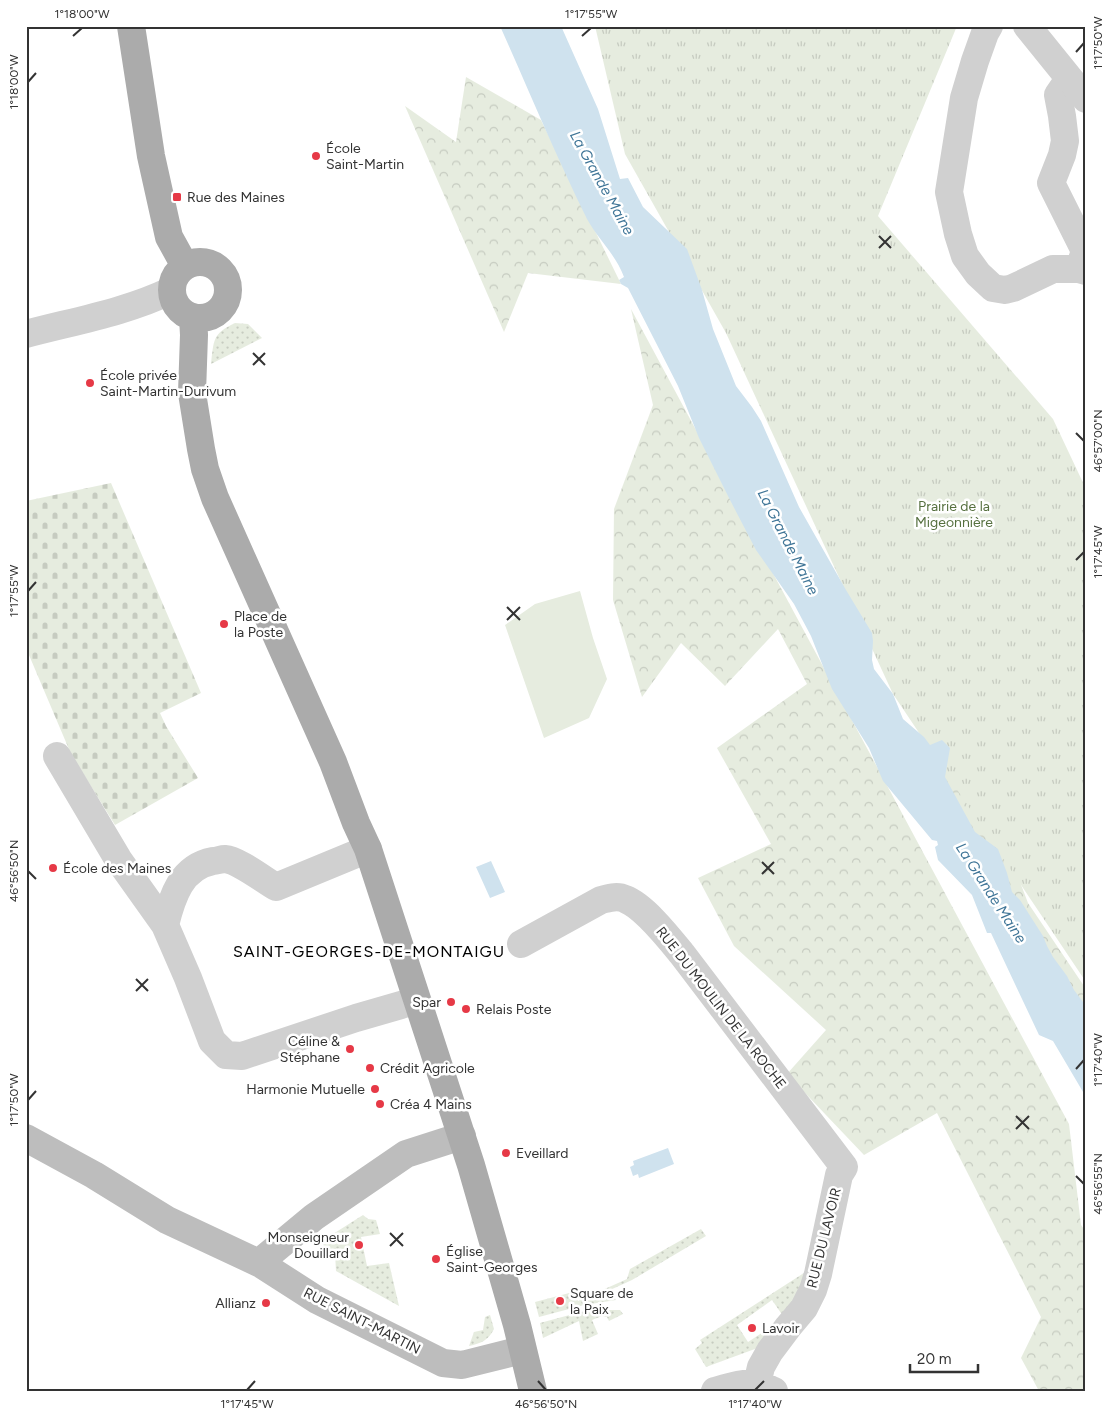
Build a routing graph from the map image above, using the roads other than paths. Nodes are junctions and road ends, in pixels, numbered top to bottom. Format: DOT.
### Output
graph roads {
  1 [pos="131,26"];
  2 [pos="989,26"];
  3 [pos="1027,26"];
  4 [pos="1078,89"];
  5 [pos="185,266"];
  6 [pos="1082,270"];
  7 [pos="172,290"];
  8 [pos="193,317"];
  9 [pos="26,334"];
  10 [pos="57,756"];
  11 [pos="368,849"];
  12 [pos="165,925"];
  13 [pos="521,944"];
  14 [pos="416,1000"];
  15 [pos="462,1136"];
  16 [pos="26,1138"];
  17 [pos="844,1167"];
  18 [pos="261,1264"];
  19 [pos="522,1350"];
  20 [pos="765,1387"];
  21 [pos="532,1391"];
  22 [pos="715,1391"];
  1 -- 5 [label="main road"];
  2 -- 6 [label="street"];
  3 -- 4 [label="street"];
  4 -- 6 [label="street"];
  5 -- 7 [label="main road"];
  5 -- 8 [label="main road"];
  7 -- 8 [label="main road"];
  7 -- 9 [label="street"];
  8 -- 11 [label="main road"];
  10 -- 12 [label="street"];
  11 -- 12 [label="street"];
  11 -- 14 [label="main road"];
  12 -- 14 [label="street"];
  13 -- 17 [label="street, RUE DU MOULIN DE LA ROCHE"];
  14 -- 15 [label="main road"];
  15 -- 18 [label="main road"];
  15 -- 19 [label="main road"];
  16 -- 18 [label="main road, RUE SAINT-MARTIN"];
  17 -- 20 [label="street, RUE DU LAVOIR"];
  18 -- 19 [label="main road, RUE SAINT-MARTIN"];
  19 -- 21 [label="main road"];
  20 -- 22 [label="street"];
}
